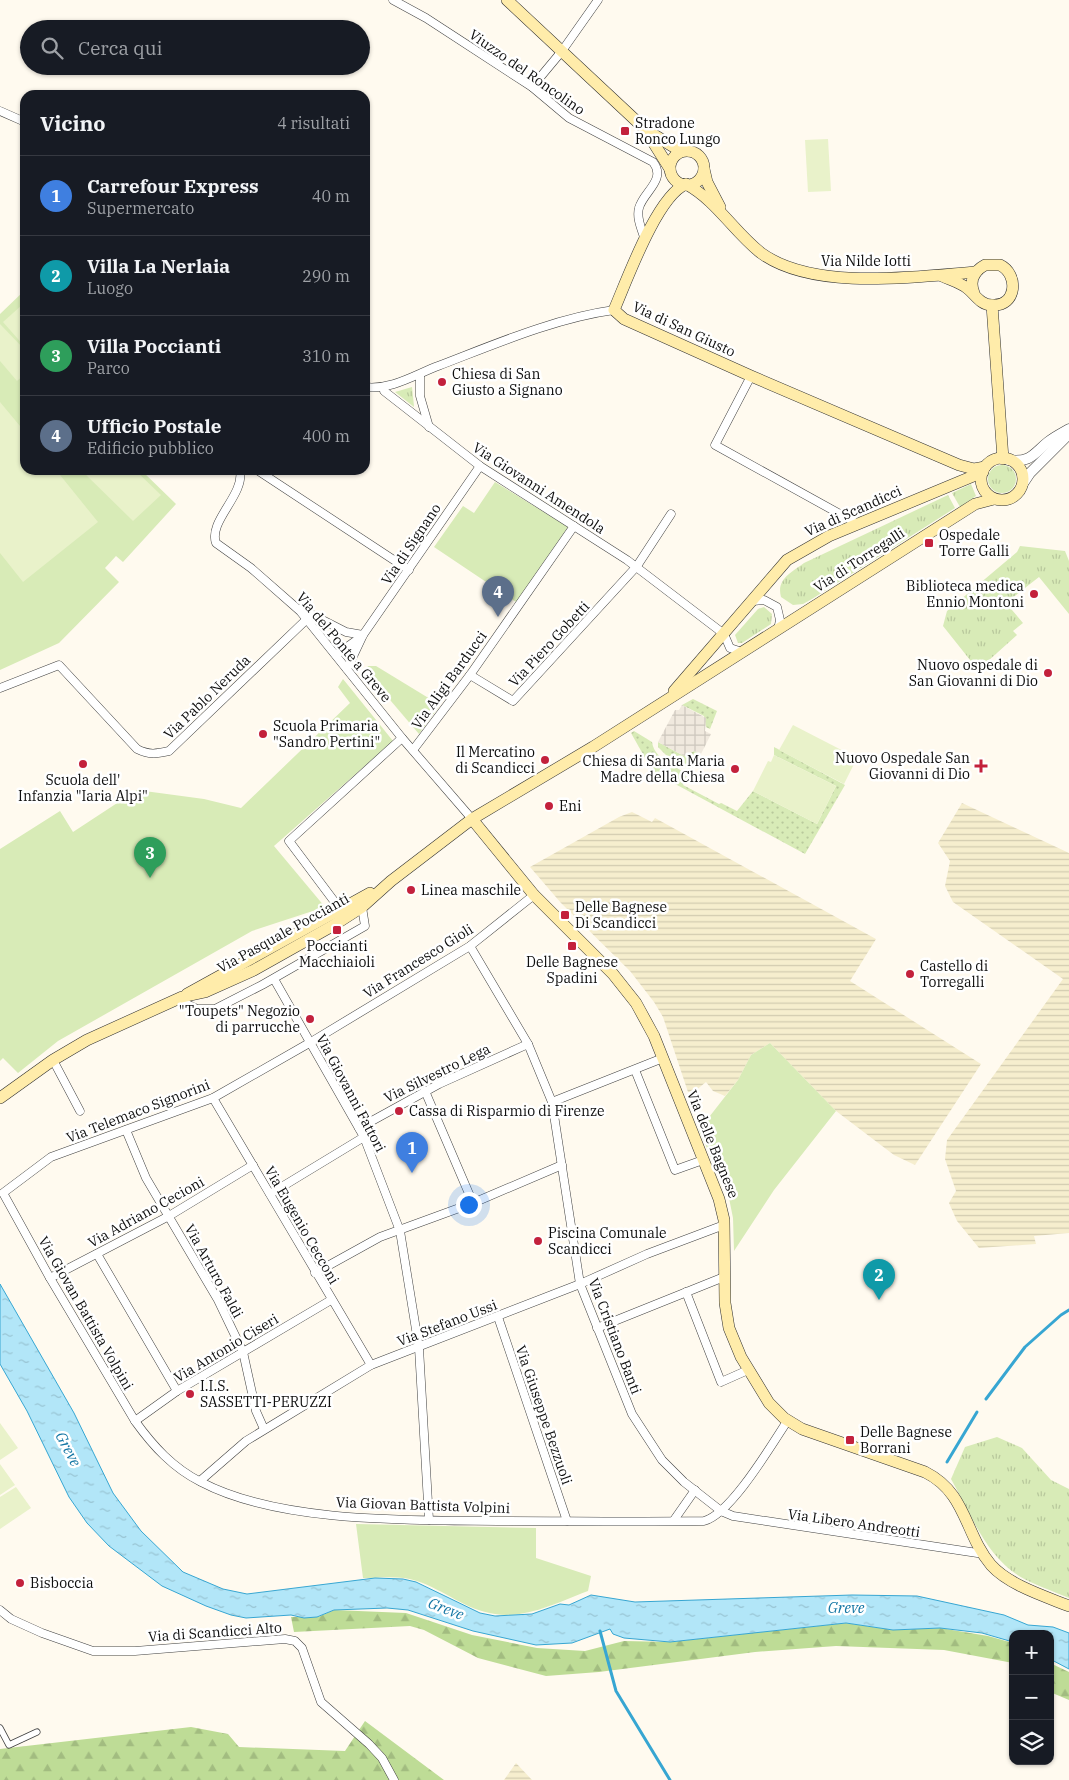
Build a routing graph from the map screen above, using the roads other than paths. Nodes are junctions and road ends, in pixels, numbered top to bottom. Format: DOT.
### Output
graph roads {
  1 [pos="393,0"];
  2 [pos="507,0"];
  3 [pos="598,0"];
  4 [pos="562,51"];
  5 [pos="532,87"];
  6 [pos="0,111"];
  7 [pos="20,120"];
  8 [pos="646,130"];
  9 [pos="689,151"];
  10 [pos="704,168"];
  11 [pos="670,170"];
  12 [pos="686,184"];
  13 [pos="661,208"];
  14 [pos="725,215"];
  15 [pos="645,240"];
  16 [pos="976,272"];
  17 [pos="939,275"];
  18 [pos="974,293"];
  19 [pos="992,305"];
  20 [pos="614,310"];
  21 [pos="420,375"];
  22 [pos="751,376"];
  23 [pos="384,387"];
  24 [pos="370,388"];
  25 [pos="429,427"];
  26 [pos="1069,429"];
  27 [pos="1069,434"];
  28 [pos="1006,459"];
  29 [pos="480,466"];
  30 [pos="984,470"];
  31 [pos="240,475"];
  32 [pos="265,475"];
  33 [pos="1022,485"];
  34 [pos="994,499"];
  35 [pos="671,514"];
  36 [pos="858,524"];
  37 [pos="574,526"];
  38 [pos="637,566"];
  39 [pos="409,570"];
  40 [pos="752,601"];
  41 [pos="294,606"];
  42 [pos="307,619"];
  43 [pos="778,630"];
  44 [pos="724,634"];
  45 [pos="363,636"];
  46 [pos="742,652"];
  47 [pos="336,655"];
  48 [pos="347,668"];
  49 [pos="470,675"];
  50 [pos="0,688"];
  51 [pos="665,701"];
  52 [pos="402,738"];
  53 [pos="412,750"];
  54 [pos="472,820"];
  55 [pos="391,881"];
  56 [pos="534,895"];
  57 [pos="362,907"];
  58 [pos="335,913"];
  59 [pos="308,933"];
  60 [pos="470,946"];
  61 [pos="321,951"];
  62 [pos="274,979"];
  63 [pos="182,998"];
  64 [pos="311,1042"];
  65 [pos="528,1044"];
  66 [pos="662,1058"];
  67 [pos="53,1060"];
  68 [pos="635,1070"];
  69 [pos="425,1091"];
  70 [pos="0,1098"];
  71 [pos="213,1098"];
  72 [pos="552,1102"];
  73 [pos="80,1111"];
  74 [pos="359,1128"];
  75 [pos="126,1130"];
  76 [pos="364,1137"];
  77 [pos="703,1160"];
  78 [pos="562,1165"];
  79 [pos="253,1166"];
  80 [pos="3,1193"];
  81 [pos="270,1194"];
  82 [pos="473,1203"];
  83 [pos="169,1216"];
  84 [pos="724,1225"];
  85 [pos="400,1231"];
  86 [pos="97,1254"];
  87 [pos="315,1272"];
  88 [pos="724,1277"];
  89 [pos="50,1278"];
  90 [pos="580,1284"];
  91 [pos="686,1292"];
  92 [pos="331,1300"];
  93 [pos="498,1317"];
  94 [pos="597,1328"];
  95 [pos="419,1348"];
  96 [pos="243,1352"];
  97 [pos="371,1365"];
  98 [pos="748,1370"];
  99 [pos="177,1391"];
  100 [pos="788,1420"];
  101 [pos="135,1421"];
  102 [pos="264,1430"];
  103 [pos="200,1481"];
  104 [pos="695,1490"];
  105 [pos="721,1511"];
  106 [pos="429,1520"];
  107 [pos="674,1520"];
  108 [pos="567,1521"];
  109 [pos="984,1554"];
  110 [pos="1069,1606"];
  111 [pos="0,1610"];
  112 [pos="0,1728"];
  113 [pos="37,1732"];
  114 [pos="395,1779"];
  1 -- 5 [label="street, Viuzzo del Roncolino"];
  2 -- 4 [label="main road"];
  3 -- 4 [label="street"];
  4 -- 5 [label="street"];
  4 -- 8 [label="main road"];
  5 -- 15 [label="street, Viuzzo del Roncolino"];
  6 -- 7 [label="street"];
  8 -- 9 [label="main road"];
  8 -- 11 [label="main road"];
  9 -- 10 [label="main road"];
  9 -- 11 [label="main road"];
  10 -- 12 [label="main road"];
  10 -- 14 [label="main road, Via Nilde Iotti"];
  11 -- 12 [label="main road"];
  11 -- 13 [label="main road"];
  12 -- 13 [label="main road"];
  12 -- 14 [label="main road, Via Nilde Iotti"];
  13 -- 15 [label="main road"];
  14 -- 17 [label="main road, Via Nilde Iotti"];
  15 -- 20 [label="main road"];
  16 -- 17 [label="main road, Via Nilde Iotti"];
  16 -- 18 [label="main road"];
  16 -- 19 [label="main road, Via Nilde Iotti"];
  17 -- 18 [label="main road, Via Nilde Iotti"];
  18 -- 19 [label="main road, Via Nilde Iotti"];
  19 -- 28 [label="main road"];
  20 -- 21 [label="street, Via di San Giusto"];
  20 -- 22 [label="main road, Via di San Giusto"];
  21 -- 23 [label="street, Via di San Giusto"];
  21 -- 25 [label="street"];
  22 -- 30 [label="main road, Via di San Giusto"];
  22 -- 36 [label="street"];
  23 -- 24 [label="street, Via di San Giusto"];
  23 -- 25 [label="street, Via Giovanni Amendola"];
  25 -- 29 [label="street, Via Giovanni Amendola"];
  26 -- 28 [label="street, Via di Scandicci"];
  27 -- 33 [label="street"];
  28 -- 30 [label="main road, Via di Scandicci"];
  28 -- 33 [label="main road"];
  29 -- 37 [label="street, Via Giovanni Amendola"];
  29 -- 39 [label="street, Via di Signano"];
  30 -- 34 [label="main road"];
  30 -- 36 [label="main road, Via di Scandicci"];
  31 -- 41 [label="street, Via del Ponte a Greve"];
  32 -- 39 [label="street"];
  33 -- 34 [label="main road"];
  34 -- 43 [label="main road, Via di Torregalli"];
  35 -- 38 [label="street"];
  36 -- 40 [label="main road, Via di Scandicci"];
  37 -- 38 [label="street, Via Giovanni Amendola"];
  37 -- 49 [label="street, Via Aligi Barducci"];
  38 -- 44 [label="street, Via Giovanni Amendola"];
  38 -- 49 [label="street, Via Piero Gobetti"];
  39 -- 45 [label="street, Via di Signano"];
  40 -- 43 [label="street"];
  40 -- 44 [label="main road, Via di Scandicci"];
  41 -- 42 [label="street, Via del Ponte a Greve"];
  41 -- 45 [label="street"];
  42 -- 47 [label="street, Via del Ponte a Greve"];
  42 -- 50 [label="street, Via Pablo Neruda"];
  43 -- 46 [label="main road, Via di Torregalli"];
  44 -- 46 [label="street"];
  44 -- 51 [label="main road, Via di Torregalli"];
  45 -- 47 [label="street"];
  45 -- 48 [label="street"];
  46 -- 51 [label="main road, Via di Torregalli"];
  47 -- 48 [label="street, Via del Ponte a Greve"];
  48 -- 52 [label="street, Via del Ponte a Greve"];
  49 -- 53 [label="street, Via Aligi Barducci"];
  51 -- 54 [label="main road, Via di Torregalli"];
  52 -- 53 [label="street, Via del Ponte a Greve"];
  52 -- 58 [label="street"];
  53 -- 54 [label="street, Via del Ponte a Greve"];
  54 -- 55 [label="main road, Via Pasquale Poccianti"];
  54 -- 56 [label="main road, Via delle Bagnese"];
  55 -- 57 [label="main road, Via Pasquale Poccianti"];
  55 -- 58 [label="main road, Via Pasquale Poccianti"];
  56 -- 60 [label="street, Via Francesco Gioli"];
  56 -- 66 [label="main road, Via delle Bagnese"];
  57 -- 59 [label="main road, Via Pasquale Poccianti"];
  57 -- 61 [label="street"];
  58 -- 59 [label="main road, Via Pasquale Poccianti"];
  59 -- 61 [label="street"];
  59 -- 63 [label="main road, Via Pasquale Poccianti"];
  60 -- 64 [label="street, Via Francesco Gioli"];
  60 -- 65 [label="street, Via Cristiano Banti"];
  61 -- 62 [label="street"];
  62 -- 63 [label="street"];
  62 -- 64 [label="street, Via Giovanni Fattori"];
  63 -- 67 [label="main road, Via Pasquale Poccianti"];
  64 -- 71 [label="street, Via Telemaco Signorini"];
  64 -- 74 [label="street, Via Giovanni Fattori"];
  65 -- 69 [label="street, Via Silvestro Lega"];
  65 -- 72 [label="street, Via Cristiano Banti"];
  66 -- 68 [label="street"];
  66 -- 77 [label="main road, Via delle Bagnese"];
  67 -- 70 [label="main road, Via Pasquale Poccianti"];
  67 -- 73 [label="street"];
  68 -- 72 [label="street"];
  68 -- 77 [label="street"];
  69 -- 74 [label="street, Via Silvestro Lega"];
  69 -- 82 [label="street"];
  71 -- 75 [label="street, Via Telemaco Signorini"];
  71 -- 79 [label="street, Via Eugenio Cecconi"];
  72 -- 78 [label="street, Via Cristiano Banti"];
  74 -- 76 [label="street, Via Giovanni Fattori"];
  75 -- 80 [label="street, Via Telemaco Signorini"];
  75 -- 83 [label="street, Via Arturo Faldi"];
  76 -- 81 [label="street"];
  76 -- 85 [label="street, Via Giovanni Fattori"];
  77 -- 84 [label="main road, Via delle Bagnese"];
  78 -- 82 [label="street"];
  78 -- 90 [label="street, Via Cristiano Banti"];
  79 -- 81 [label="street, Via Eugenio Cecconi"];
  79 -- 83 [label="street, Via Adriano Cecioni"];
  80 -- 89 [label="street, Via Giovan Battista Volpini"];
  81 -- 87 [label="street, Via Eugenio Cecconi"];
  82 -- 85 [label="street"];
  83 -- 86 [label="street, Via Adriano Cecioni"];
  83 -- 96 [label="street, Via Arturo Faldi"];
  84 -- 88 [label="main road, Via delle Bagnese"];
  84 -- 90 [label="street, Via Stefano Ussi"];
  85 -- 87 [label="street"];
  85 -- 95 [label="street, Via Giovanni Fattori"];
  86 -- 89 [label="street, Via Adriano Cecioni"];
  86 -- 99 [label="street"];
  87 -- 92 [label="street, Via Eugenio Cecconi"];
  88 -- 91 [label="street"];
  88 -- 98 [label="main road, Via delle Bagnese"];
  89 -- 101 [label="street, Via Giovan Battista Volpini"];
  90 -- 93 [label="street, Via Stefano Ussi"];
  90 -- 94 [label="street, Via Cristiano Banti"];
  91 -- 94 [label="street"];
  91 -- 98 [label="street"];
  92 -- 96 [label="street, Via Antonio Ciseri"];
  92 -- 97 [label="street, Via Eugenio Cecconi"];
  93 -- 95 [label="street, Via Stefano Ussi"];
  93 -- 108 [label="street, Via Giuseppe Bezzuoli"];
  94 -- 104 [label="street, Via Cristiano Banti"];
  95 -- 97 [label="street, Via Stefano Ussi"];
  95 -- 106 [label="street, Via Giovanni Fattori"];
  96 -- 99 [label="street, Via Antonio Ciseri"];
  96 -- 102 [label="street, Via Arturo Faldi"];
  97 -- 102 [label="street, Via Stefano Ussi"];
  98 -- 100 [label="main road, Via delle Bagnese"];
  99 -- 101 [label="street, Via Antonio Ciseri"];
  100 -- 105 [label="street"];
  100 -- 109 [label="main road, Via delle Bagnese"];
  101 -- 103 [label="street, Via Giovan Battista Volpini"];
  102 -- 103 [label="street, Via Stefano Ussi"];
  103 -- 106 [label="street, Via Giovan Battista Volpini"];
  104 -- 105 [label="street, Via Cristiano Banti"];
  104 -- 107 [label="street"];
  105 -- 107 [label="street, Via Giovan Battista Volpini"];
  105 -- 109 [label="street, Via Libero Andreotti"];
  106 -- 108 [label="street, Via Giovan Battista Volpini"];
  107 -- 108 [label="street, Via Giovan Battista Volpini"];
  109 -- 110 [label="main road, Via delle Bagnese"];
  111 -- 114 [label="street, Via di Scandicci Alto"];
  112 -- 113 [label="street"];
}
